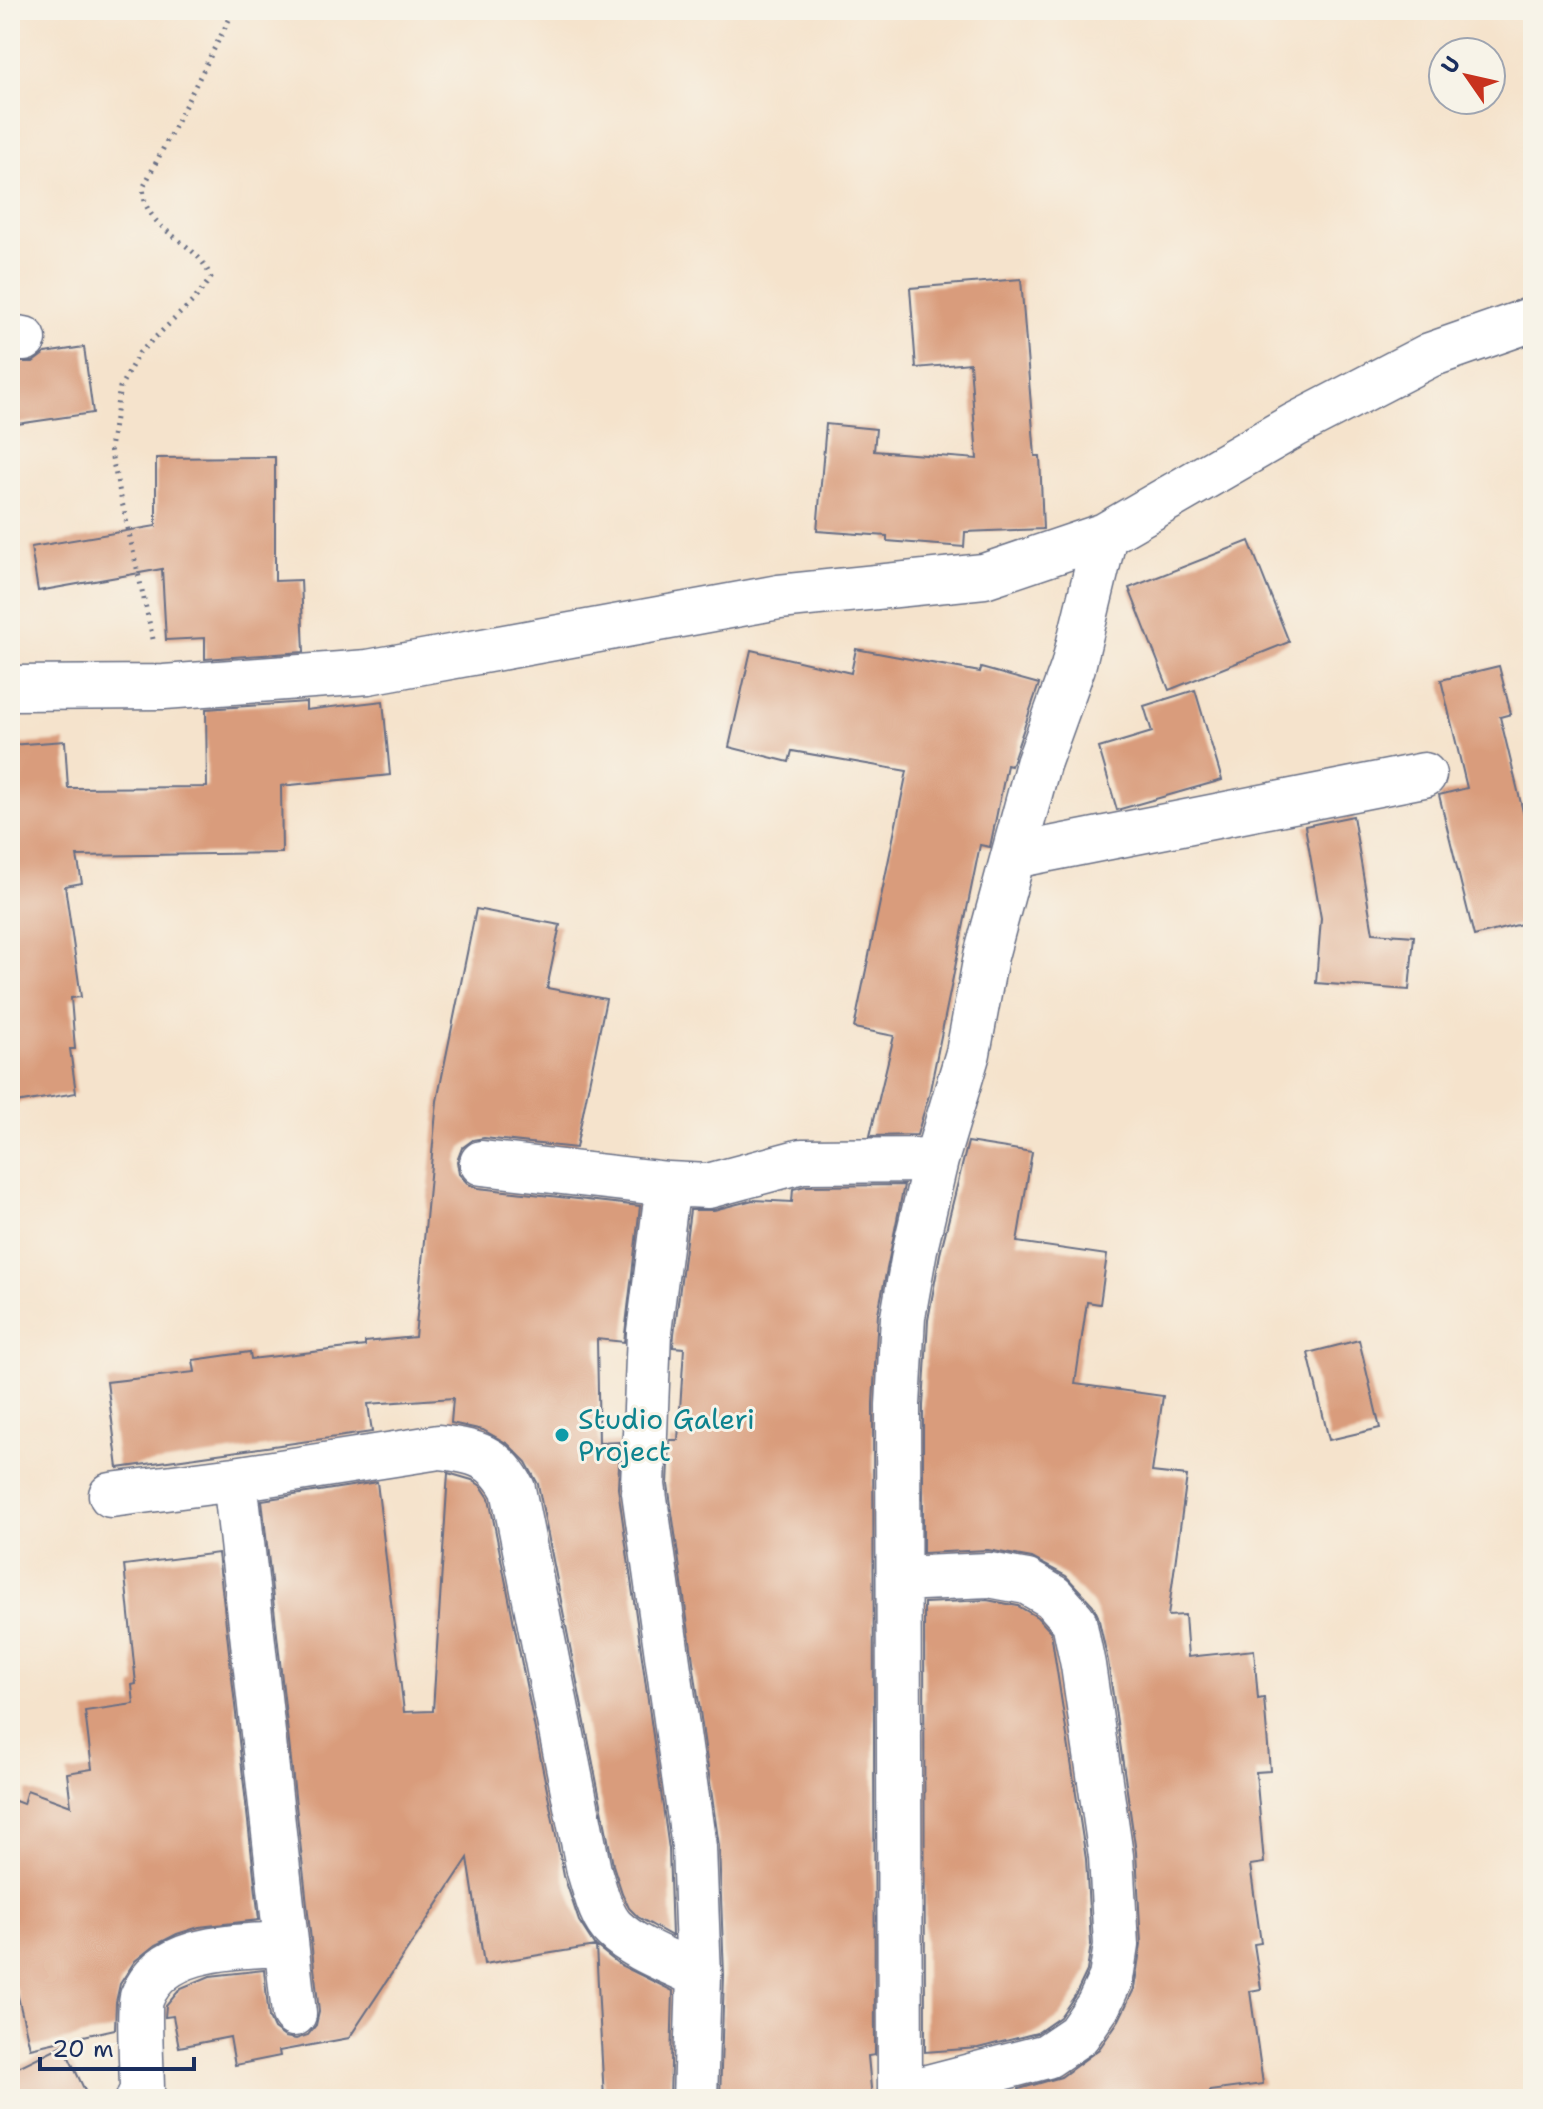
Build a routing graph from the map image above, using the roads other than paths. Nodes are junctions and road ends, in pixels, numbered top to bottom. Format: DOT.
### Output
graph roads {
  1 [pos="1533,319"];
  2 [pos="1105,535"];
  3 [pos="10,688"];
  4 [pos="1424,775"];
  5 [pos="1014,856"];
  6 [pos="936,1160"];
  7 [pos="482,1163"];
  8 [pos="668,1184"];
  9 [pos="235,1479"];
  10 [pos="111,1495"];
  11 [pos="899,1579"];
  12 [pos="285,1944"];
  13 [pos="699,1976"];
  14 [pos="294,2014"];
  15 [pos="901,2096"];
  16 [pos="138,2099"];
  17 [pos="695,2099"];
  1 -- 2 [label="street"];
  2 -- 3 [label="street"];
  2 -- 5 [label="street"];
  4 -- 5 [label="street"];
  5 -- 6 [label="street"];
  6 -- 8 [label="street"];
  6 -- 11 [label="street"];
  7 -- 8 [label="street"];
  8 -- 13 [label="street"];
  9 -- 10 [label="street"];
  9 -- 12 [label="street"];
  9 -- 13 [label="street"];
  11 -- 15 [label="street"];
  11 -- 15 [label="street"];
  12 -- 14 [label="street"];
  12 -- 16 [label="street"];
  13 -- 17 [label="street"];
}
